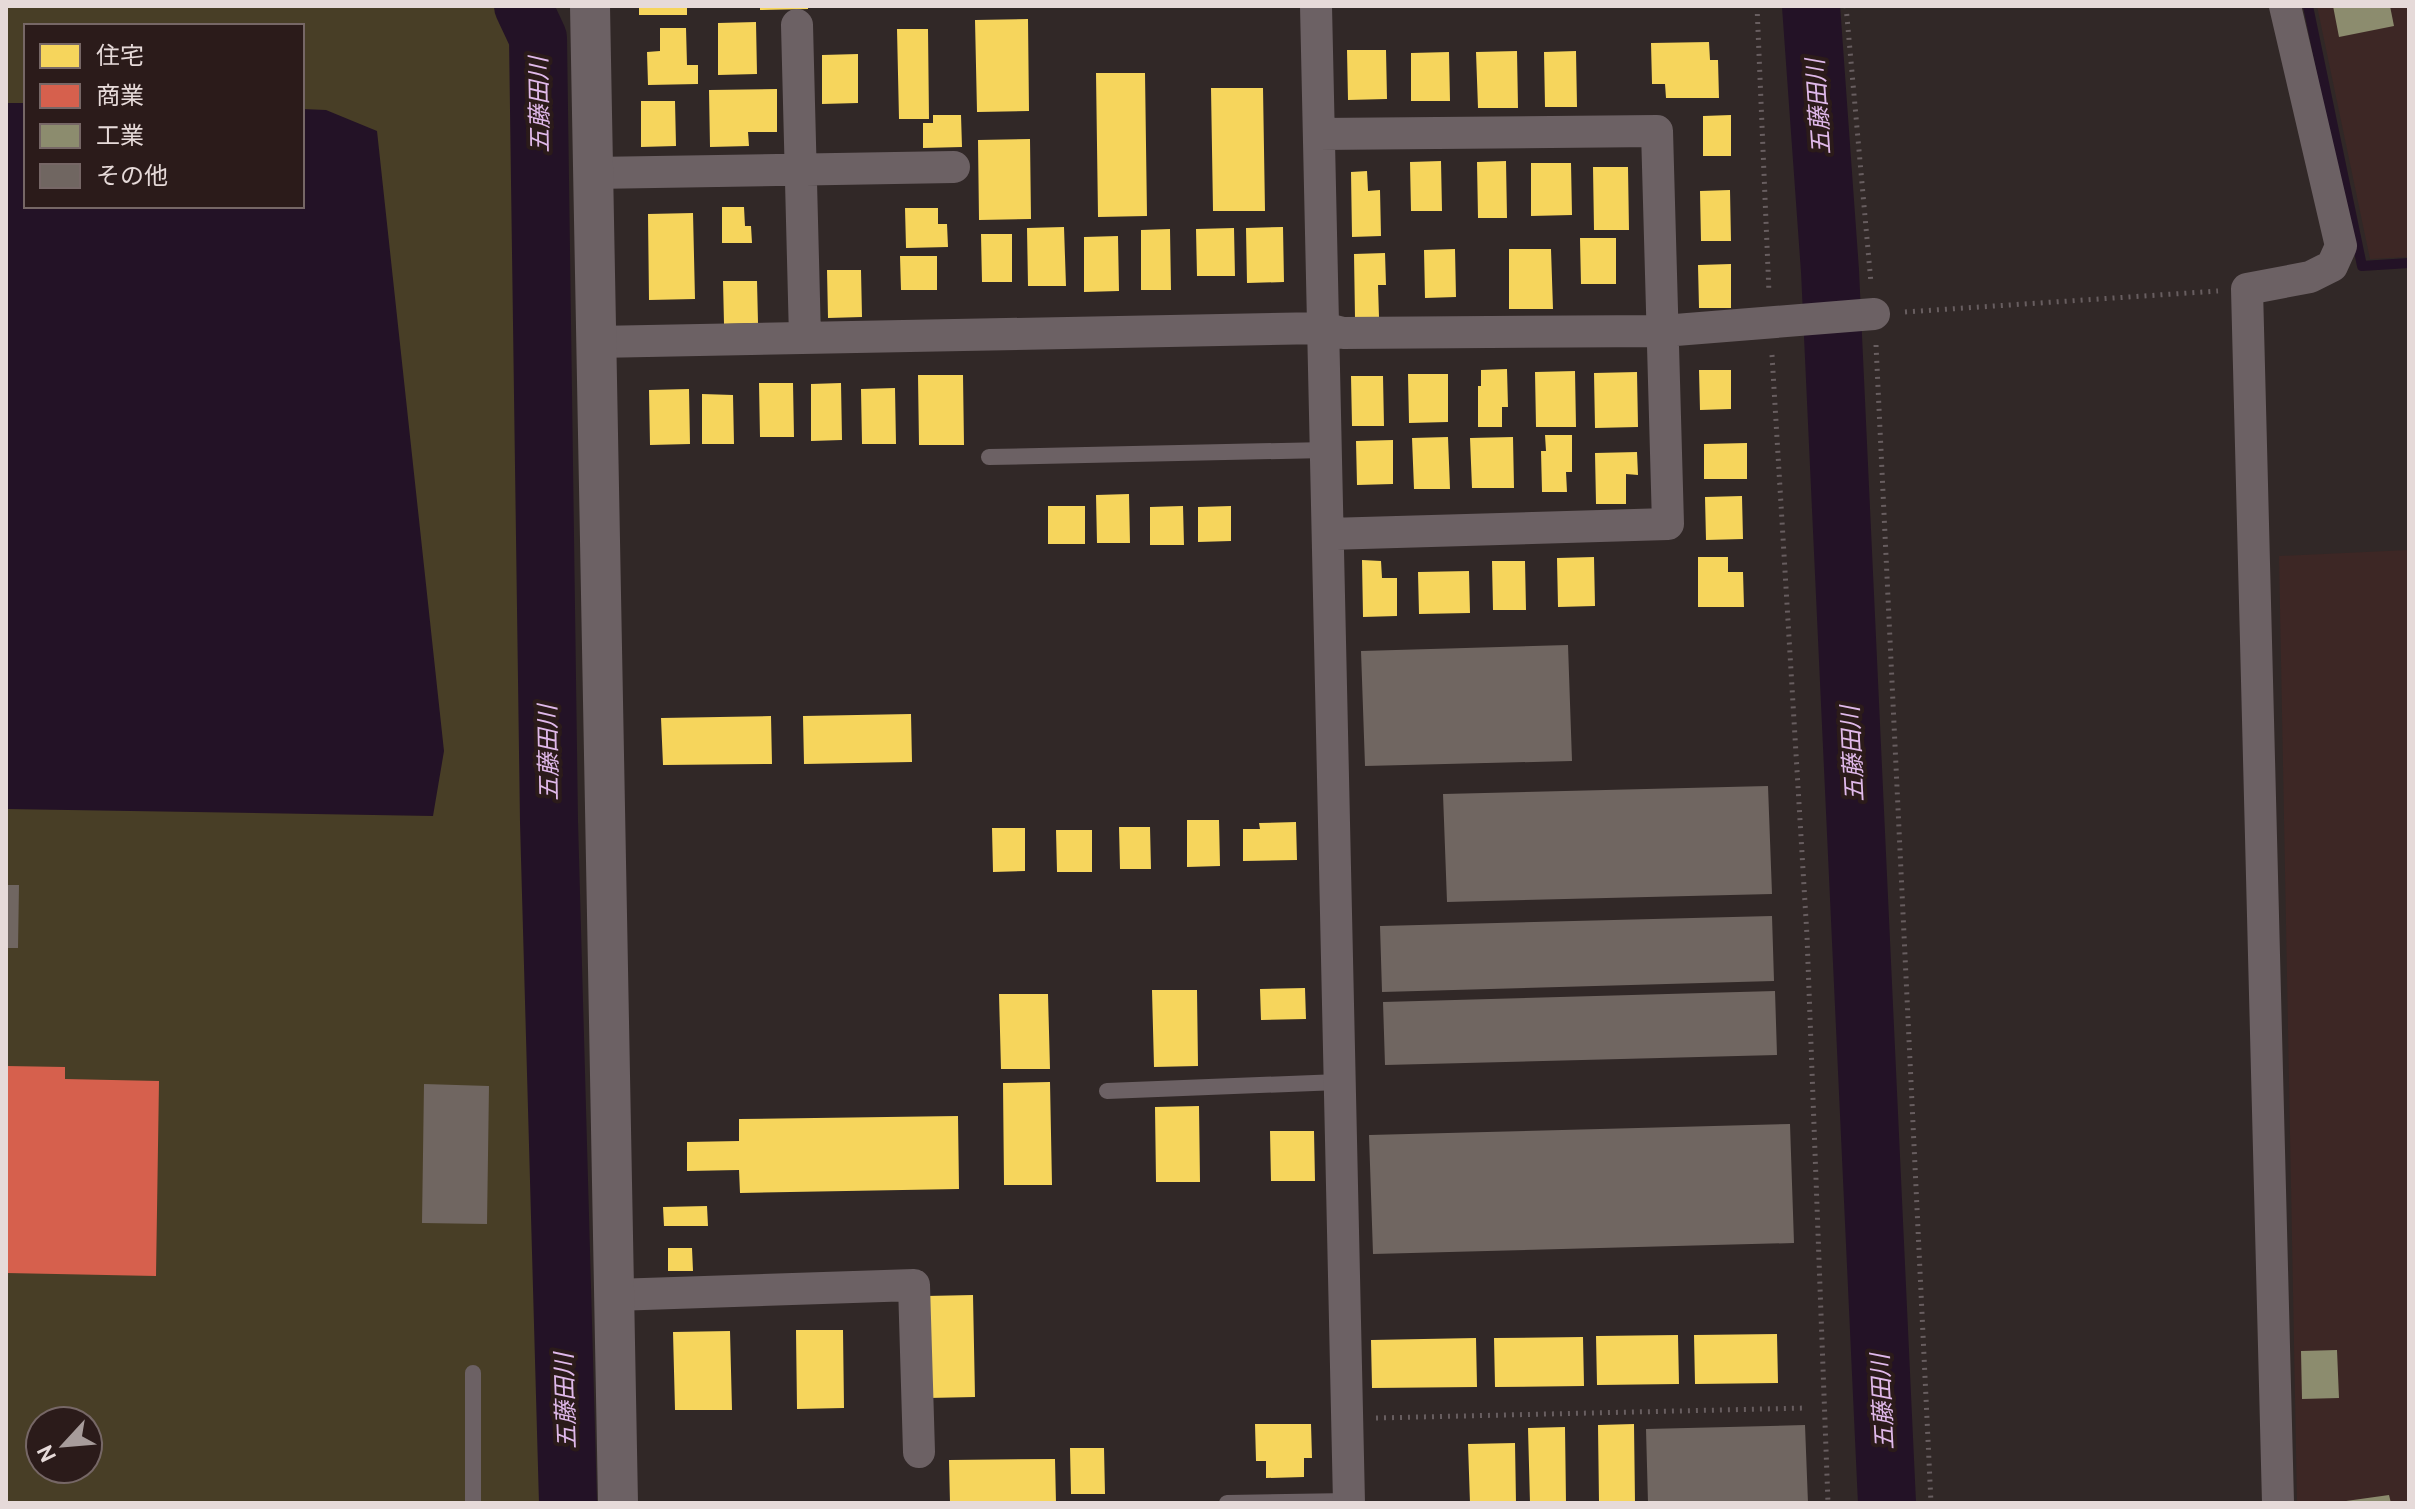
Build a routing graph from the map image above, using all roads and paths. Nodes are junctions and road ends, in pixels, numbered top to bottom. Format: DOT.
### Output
graph roads {
  1 [pos="590,6"];
  2 [pos="1316,6"];
  3 [pos="1757,6"];
  4 [pos="1846,6"];
  5 [pos="2285,6"];
  6 [pos="797,25"];
  7 [pos="1319,134"];
  8 [pos="954,167"];
  9 [pos="801,170"];
  10 [pos="593,173"];
  11 [pos="2247,289"];
  12 [pos="1874,314"];
  13 [pos="1770,321"];
  14 [pos="1323,328"];
  15 [pos="1663,331"];
  16 [pos="805,338"];
  17 [pos="596,342"];
  18 [pos="1326,450"];
  19 [pos="989,457"];
  20 [pos="1328,534"];
  21 [pos="1339,1082"];
  22 [pos="1107,1091"];
  23 [pos="614,1295"];
  24 [pos="473,1373"];
  25 [pos="1806,1408"];
  26 [pos="1347,1418"];
  27 [pos="919,1452"];
  28 [pos="1349,1502"];
  29 [pos="473,1503"];
  30 [pos="618,1503"];
  31 [pos="1227,1503"];
  32 [pos="1828,1503"];
  33 [pos="1931,1503"];
  34 [pos="2278,1503"];
  1 -- 10 [label="street"];
  2 -- 7 [label="street"];
  3 -- 13 [label="path"];
  4 -- 12 [label="path"];
  5 -- 11 [label="street"];
  6 -- 9 [label="street"];
  7 -- 14 [label="street"];
  7 -- 15 [label="street"];
  8 -- 9 [label="street"];
  9 -- 10 [label="street"];
  9 -- 16 [label="street"];
  10 -- 17 [label="street"];
  11 -- 12 [label="path"];
  11 -- 34 [label="street"];
  12 -- 13 [label="street"];
  12 -- 33 [label="path"];
  13 -- 15 [label="street"];
  13 -- 32 [label="path"];
  14 -- 15 [label="street"];
  14 -- 16 [label="street"];
  14 -- 18 [label="street"];
  15 -- 20 [label="street"];
  16 -- 17 [label="street"];
  17 -- 23 [label="street"];
  18 -- 19 [label="lane"];
  18 -- 20 [label="street"];
  20 -- 21 [label="street"];
  21 -- 22 [label="lane"];
  21 -- 26 [label="street"];
  23 -- 27 [label="street"];
  23 -- 30 [label="street"];
  24 -- 29 [label="lane"];
  25 -- 26 [label="path"];
  26 -- 28 [label="street"];
  28 -- 31 [label="lane"];
}
